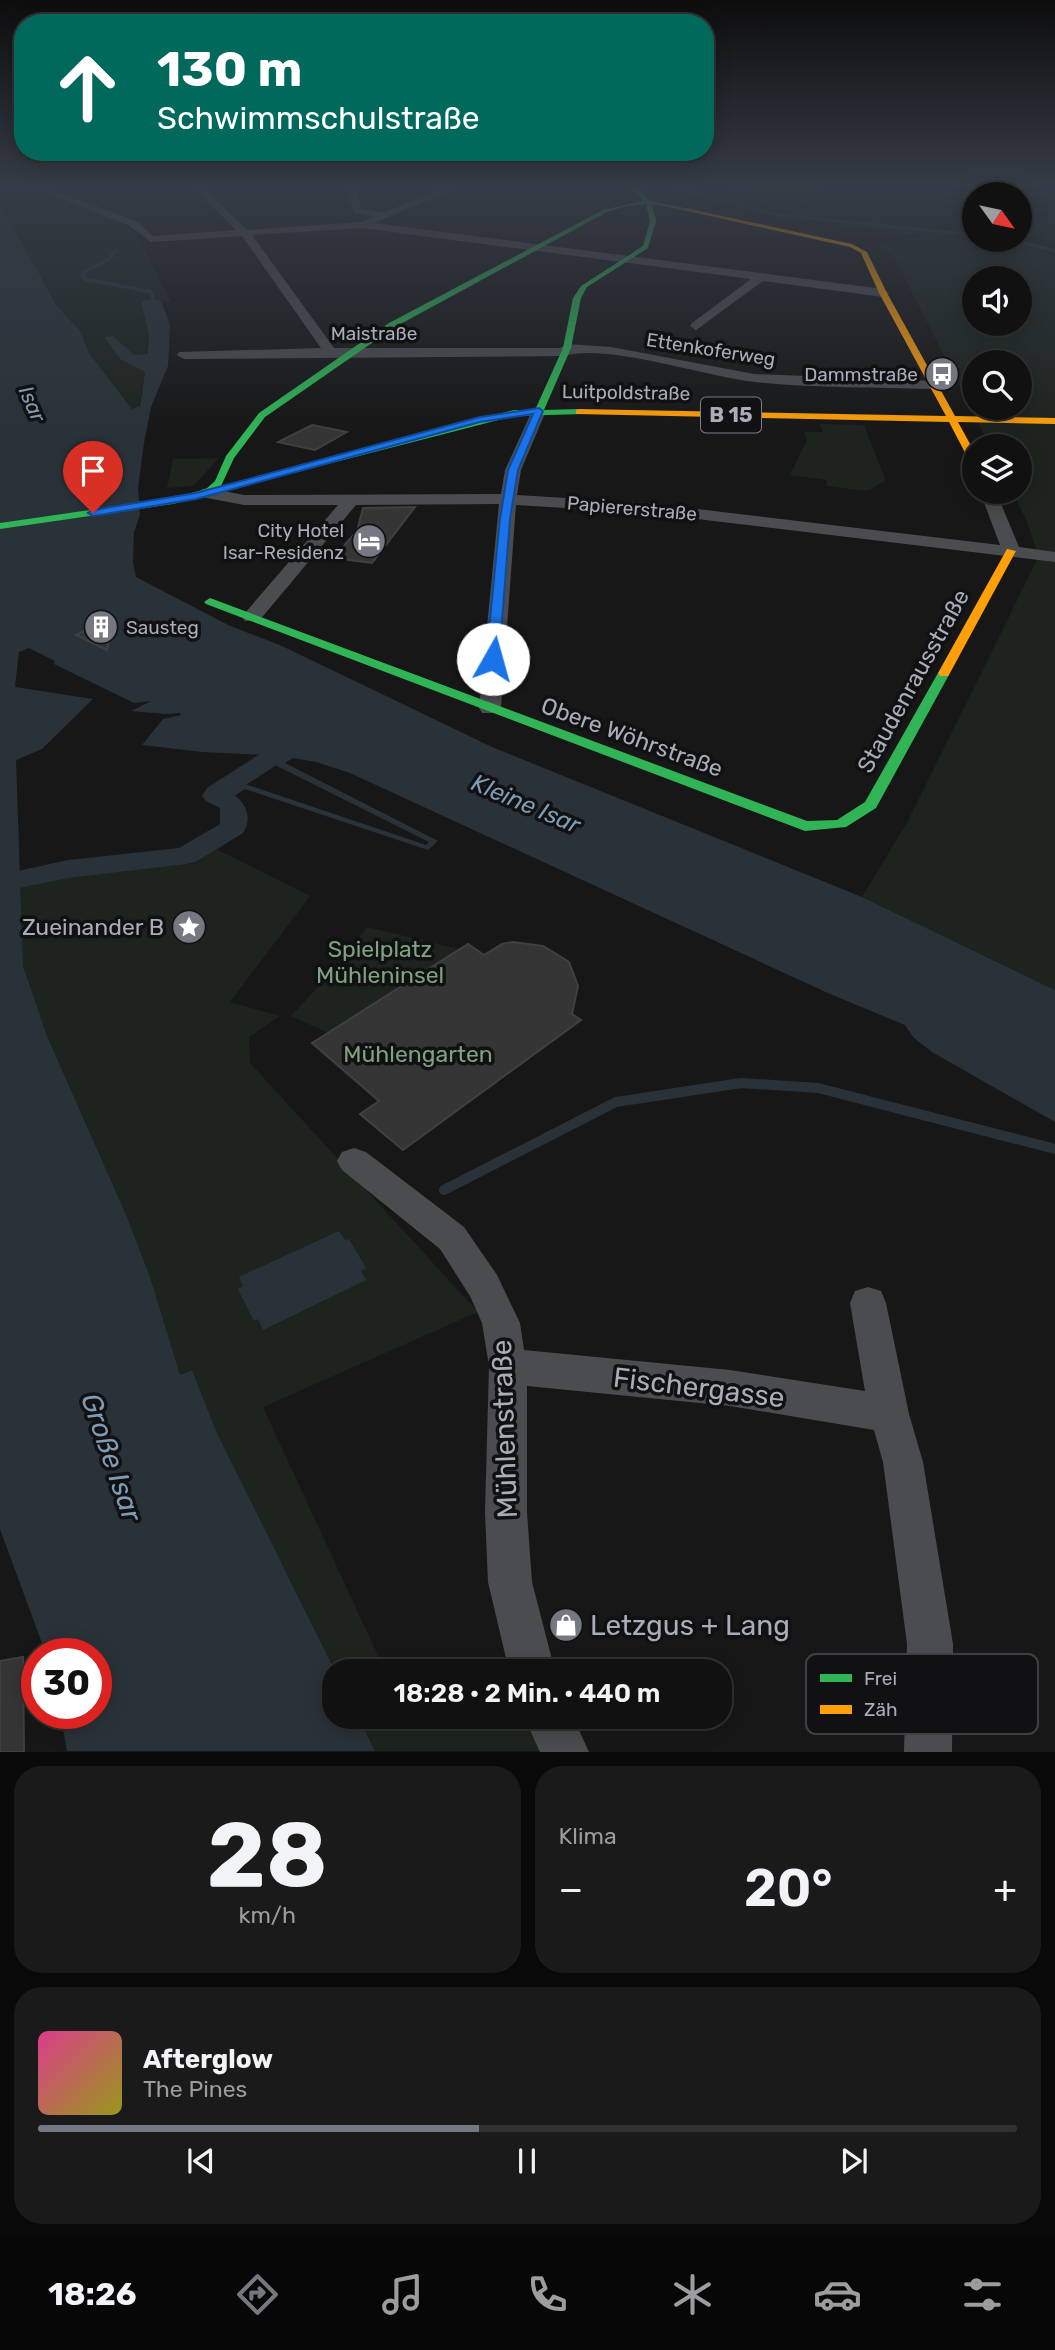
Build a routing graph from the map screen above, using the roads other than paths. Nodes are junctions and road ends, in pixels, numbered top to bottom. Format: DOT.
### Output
graph roads {
  1 [pos="271,269"];
  2 [pos="495,269"];
  3 [pos="612,269"];
  4 [pos="701,269"];
  5 [pos="872,269"];
  6 [pos="761,277"];
  7 [pos="883,293"];
  8 [pos="696,326"];
  9 [pos="566,350"];
  10 [pos="330,352"];
  11 [pos="351,353"];
  12 [pos="184,355"];
  13 [pos="933,385"];
  14 [pos="539,411"];
  15 [pos="952,418"];
  16 [pos="1055,421"];
  17 [pos="962,437"];
  18 [pos="226,463"];
  19 [pos="258,480"];
  20 [pos="208,493"];
  21 [pos="508,499"];
  22 [pos="351,500"];
  23 [pos="993,504"];
  24 [pos="0,526"];
  25 [pos="1012,551"];
  26 [pos="1055,557"];
  27 [pos="210,602"];
  28 [pos="252,617"];
  29 [pos="489,708"];
  30 [pos="845,823"];
  31 [pos="354,1161"];
  32 [pos="868,1303"];
  33 [pos="508,1366"];
  34 [pos="889,1414"];
  35 [pos="929,1654"];
  36 [pos="528,1659"];
  37 [pos="554,1729"];
  38 [pos="928,1734"];
  39 [pos="565,1752"];
  40 [pos="928,1752"];
  1 -- 10 [label="street"];
  2 -- 11 [label="street"];
  3 -- 9 [label="street"];
  4 -- 6 [label="street"];
  5 -- 7 [label="street"];
  6 -- 7 [label="street"];
  6 -- 8 [label="street"];
  7 -- 13 [label="street"];
  9 -- 11 [label="street, Maistraße"];
  9 -- 13 [label="street, Ettenkoferweg"];
  9 -- 14 [label="street"];
  10 -- 11 [label="street, Maistraße"];
  10 -- 12 [label="street, Maistraße"];
  11 -- 18 [label="street"];
  13 -- 15 [label="street"];
  14 -- 15 [label="street, Luitpoldstraße / B 15"];
  14 -- 19 [label="street, Luitpoldstraße / B 15"];
  14 -- 21 [label="street"];
  15 -- 16 [label="street, Luitpoldstraße / B 15"];
  15 -- 17 [label="street"];
  18 -- 19 [label="street"];
  18 -- 20 [label="street"];
  19 -- 20 [label="street, Luitpoldstraße / B 15"];
  20 -- 22 [label="street, Papiererstraße"];
  20 -- 24 [label="street, Luitpoldstraße / B 15"];
  21 -- 22 [label="street, Papiererstraße"];
  21 -- 25 [label="street, Papiererstraße"];
  21 -- 29 [label="street"];
  22 -- 28 [label="street"];
  23 -- 25 [label="street"];
  25 -- 26 [label="street, Papiererstraße"];
  25 -- 30 [label="street, Staudenrausstraße"];
  27 -- 28 [label="street, Obere Wöhrstraße"];
  28 -- 29 [label="street, Obere Wöhrstraße"];
  29 -- 30 [label="street, Obere Wöhrstraße"];
  31 -- 33 [label="street, Mühlenstraße"];
  32 -- 34 [label="street"];
  33 -- 34 [label="street, Fischergasse"];
  33 -- 36 [label="street, Mühlenstraße"];
  34 -- 35 [label="street"];
  37 -- 39 [label="street"];
  38 -- 40 [label="street"];
}
